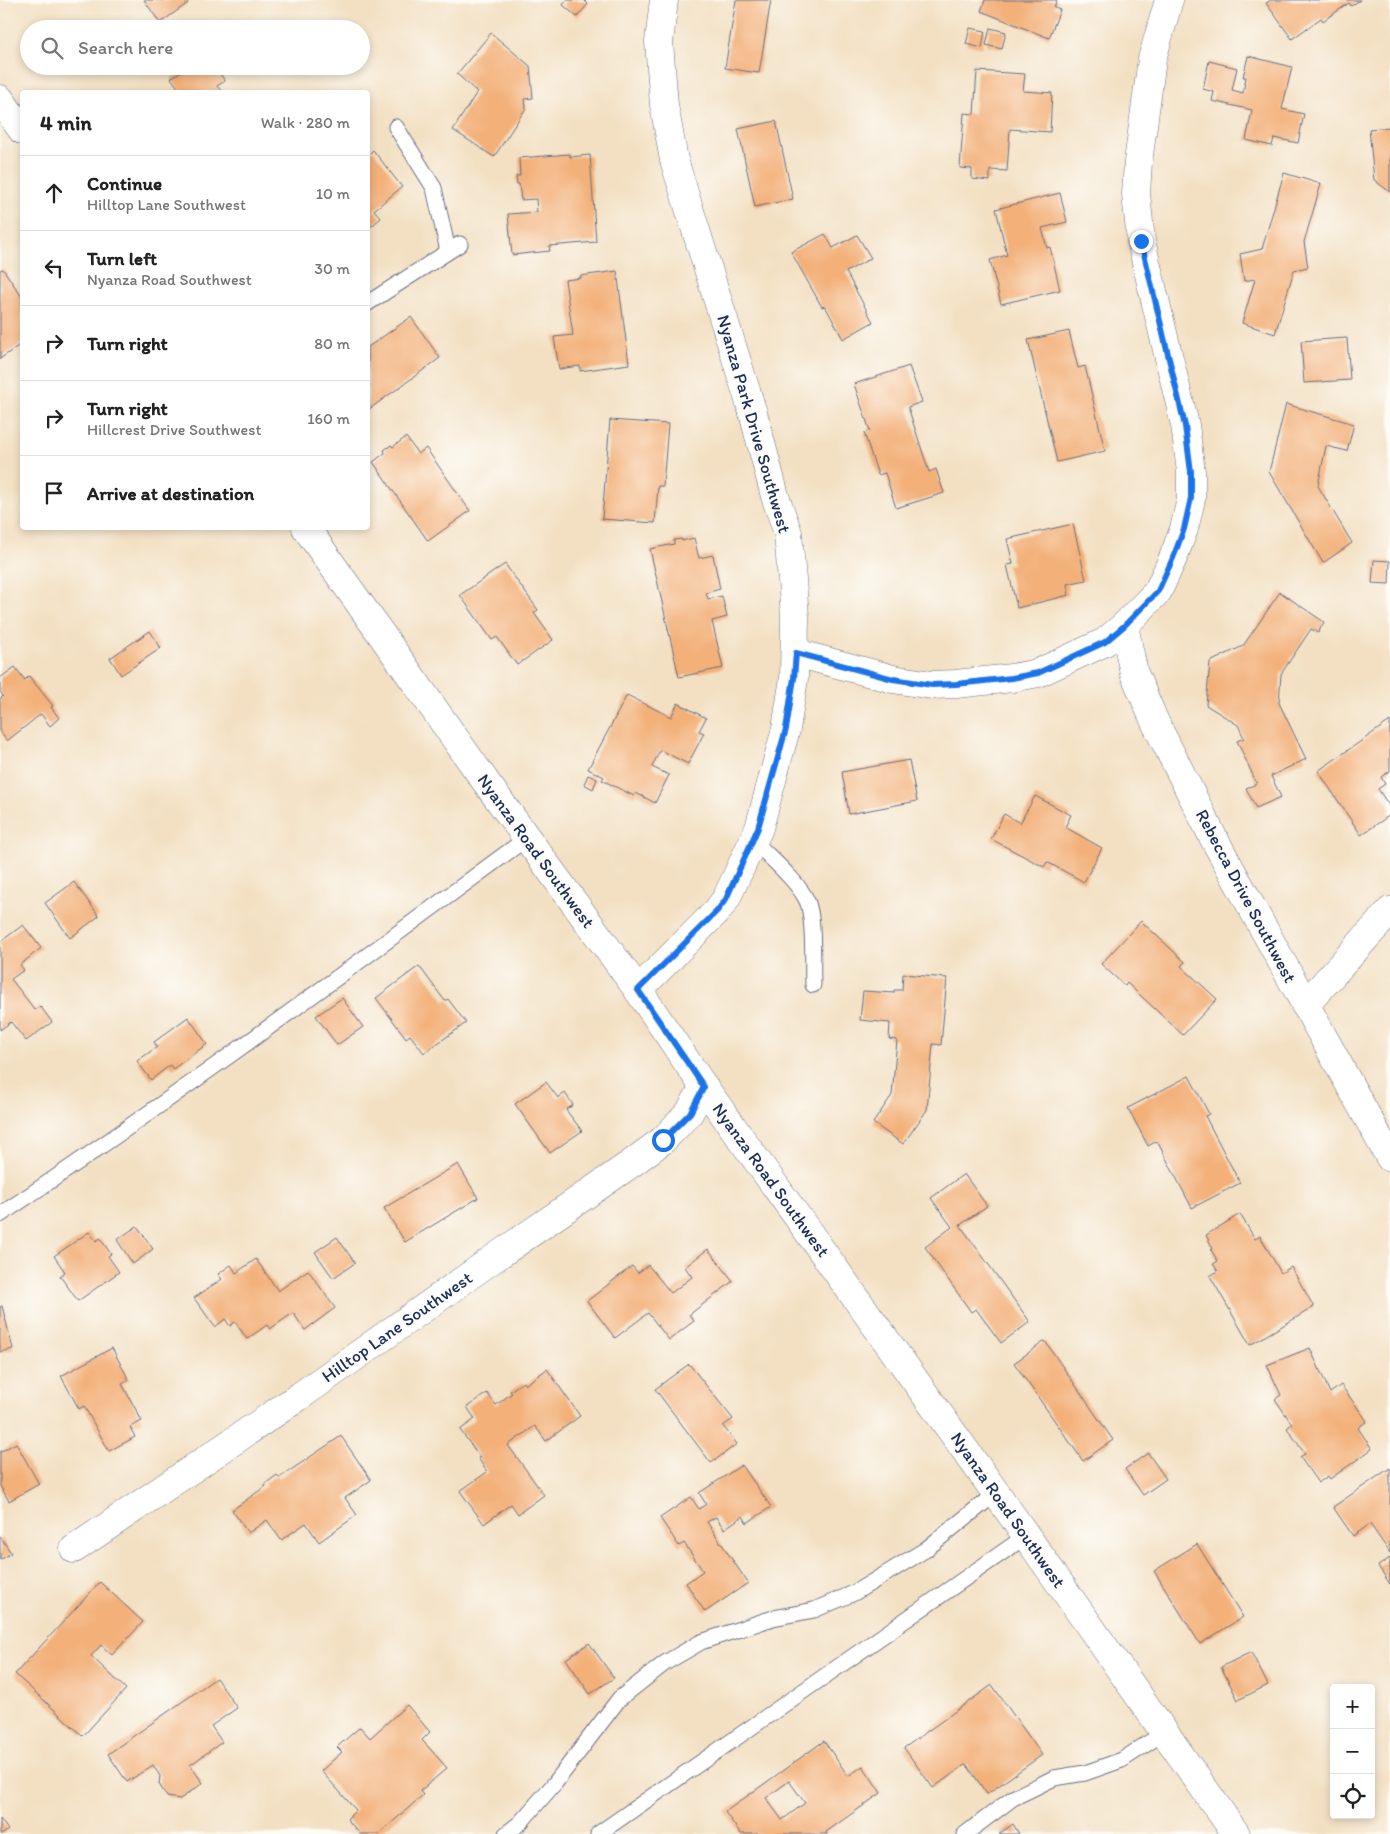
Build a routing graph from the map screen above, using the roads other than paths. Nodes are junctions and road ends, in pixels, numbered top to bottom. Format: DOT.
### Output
graph roads {
  1 [pos="664,0"];
  2 [pos="1170,0"];
  3 [pos="0,99"];
  4 [pos="20,127"];
  5 [pos="396,127"];
  6 [pos="370,302"];
  7 [pos="307,530"];
  8 [pos="1124,626"];
  9 [pos="796,653"];
  10 [pos="527,838"];
  11 [pos="753,840"];
  12 [pos="1390,911"];
  13 [pos="813,985"];
  14 [pos="638,990"];
  15 [pos="1305,1006"];
  16 [pos="704,1087"];
  17 [pos="1390,1158"];
  18 [pos="0,1215"];
  19 [pos="996,1492"];
  20 [pos="1026,1536"];
  21 [pos="74,1549"];
  22 [pos="1164,1732"];
  23 [pos="506,1834"];
  24 [pos="598,1834"];
  25 [pos="964,1834"];
  26 [pos="1236,1834"];
  1 -- 9 [label="street, Nyanza Park Drive Southwest"];
  2 -- 8 [label="street"];
  3 -- 4 [label="street"];
  5 -- 6 [label="lane"];
  7 -- 10 [label="street, Nyanza Road Southwest"];
  8 -- 9 [label="street"];
  8 -- 15 [label="street, Rebecca Drive Southwest"];
  9 -- 11 [label="street, Nyanza Park Drive Southwest"];
  10 -- 14 [label="street, Nyanza Road Southwest"];
  10 -- 18 [label="lane"];
  11 -- 13 [label="lane"];
  11 -- 14 [label="street, Nyanza Park Drive Southwest"];
  12 -- 15 [label="street"];
  14 -- 16 [label="street, Nyanza Road Southwest"];
  15 -- 17 [label="street, Rebecca Drive Southwest"];
  16 -- 19 [label="street, Nyanza Road Southwest"];
  16 -- 21 [label="street, Hilltop Lane Southwest"];
  19 -- 20 [label="street, Nyanza Road Southwest"];
  19 -- 23 [label="lane"];
  20 -- 22 [label="street, Nyanza Road Southwest"];
  20 -- 24 [label="lane"];
  22 -- 25 [label="lane"];
  22 -- 26 [label="street, Nyanza Road Southwest"];
}
